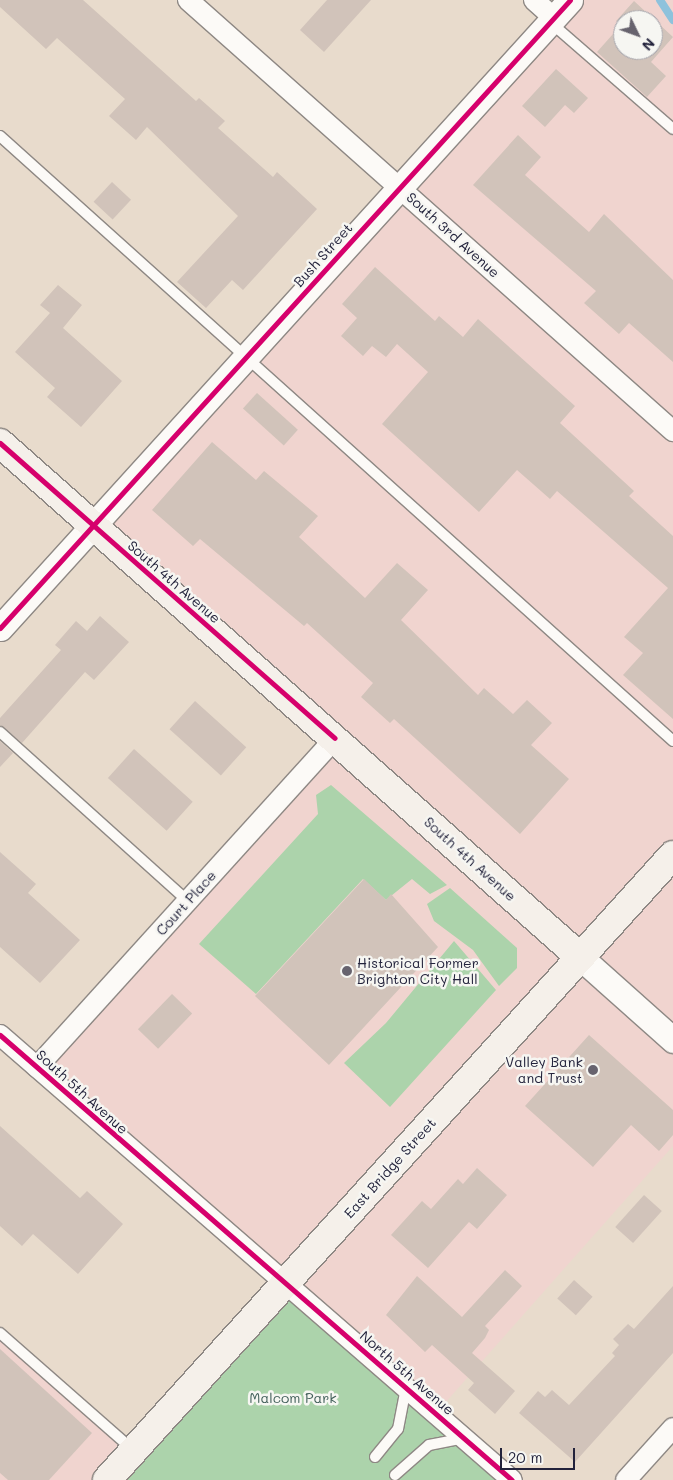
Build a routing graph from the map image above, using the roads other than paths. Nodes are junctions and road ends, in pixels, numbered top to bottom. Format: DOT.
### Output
graph roads {
  1 [pos="188,0"];
  2 [pos="534,0"];
  3 [pos="558,13"];
  4 [pos="673,129"];
  5 [pos="0,136"];
  6 [pos="400,187"];
  7 [pos="247,357"];
  8 [pos="673,431"];
  9 [pos="0,443"];
  10 [pos="94,526"];
  11 [pos="0,628"];
  12 [pos="0,732"];
  13 [pos="335,738"];
  14 [pos="673,741"];
  15 [pos="673,854"];
  16 [pos="188,901"];
  17 [pos="580,957"];
  18 [pos="0,1035"];
  19 [pos="673,1040"];
  20 [pos="37,1067"];
  21 [pos="286,1284"];
  22 [pos="0,1332"];
  23 [pos="406,1387"];
  24 [pos="673,1428"];
  25 [pos="464,1438"];
  26 [pos="134,1450"];
  27 [pos="375,1457"];
  28 [pos="395,1475"];
  29 [pos="106,1480"];
  30 [pos="512,1480"];
  31 [pos="626,1480"];
  1 -- 6 [label="street, South 3rd Avenue"];
  2 -- 3 [label="street"];
  3 -- 4 [label="lane"];
  3 -- 6 [label="street, Bush Street"];
  5 -- 7 [label="lane"];
  6 -- 7 [label="street, Bush Street"];
  6 -- 8 [label="street, South 3rd Avenue"];
  7 -- 10 [label="street, Bush Street"];
  7 -- 14 [label="lane"];
  9 -- 10 [label="main road, South 4th Avenue"];
  10 -- 11 [label="street, Bush Street"];
  10 -- 13 [label="main road, South 4th Avenue"];
  12 -- 16 [label="lane"];
  13 -- 16 [label="street, Court Place"];
  13 -- 17 [label="main road, South 4th Avenue"];
  15 -- 17 [label="main road, East Bridge Street"];
  16 -- 20 [label="street, Court Place"];
  17 -- 19 [label="street"];
  17 -- 21 [label="main road, East Bridge Street"];
  18 -- 20 [label="street, South 5th Avenue"];
  20 -- 21 [label="street, South 5th Avenue"];
  21 -- 23 [label="street, North 5th Avenue"];
  21 -- 26 [label="main road, East Bridge Street"];
  22 -- 26 [label="lane"];
  23 -- 25 [label="street, North 5th Avenue"];
  23 -- 27 [label="lane"];
  24 -- 31 [label="street"];
  25 -- 28 [label="lane"];
  25 -- 30 [label="street, North 5th Avenue"];
  26 -- 29 [label="main road, East Bridge Street"];
}
